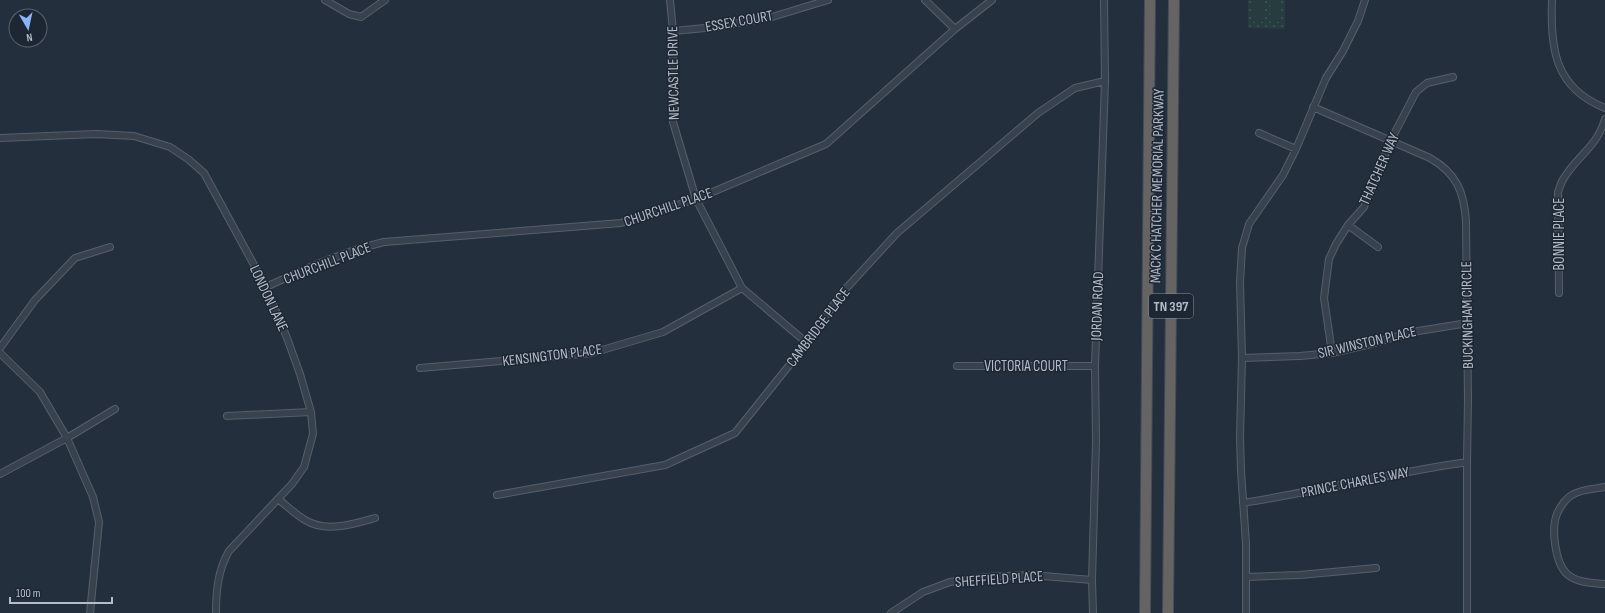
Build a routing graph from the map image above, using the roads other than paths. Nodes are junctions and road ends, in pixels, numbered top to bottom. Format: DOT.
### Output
graph roads {
  1 [pos="325,0"];
  2 [pos="385,0"];
  3 [pos="670,0"];
  4 [pos="828,0"];
  5 [pos="925,0"];
  6 [pos="992,0"];
  7 [pos="1104,0"];
  8 [pos="1150,0"];
  9 [pos="1174,0"];
  10 [pos="1365,0"];
  11 [pos="1552,0"];
  12 [pos="954,29"];
  13 [pos="673,31"];
  14 [pos="1453,77"];
  15 [pos="1105,81"];
  16 [pos="1313,107"];
  17 [pos="1605,108"];
  18 [pos="1605,119"];
  19 [pos="1259,133"];
  20 [pos="0,138"];
  21 [pos="1391,140"];
  22 [pos="1296,150"];
  23 [pos="696,198"];
  24 [pos="1348,225"];
  25 [pos="110,246"];
  26 [pos="1378,248"];
  27 [pos="266,287"];
  28 [pos="742,288"];
  29 [pos="1559,293"];
  30 [pos="1468,323"];
  31 [pos="807,343"];
  32 [pos="0,348"];
  33 [pos="1332,352"];
  34 [pos="0,353"];
  35 [pos="1242,358"];
  36 [pos="957,366"];
  37 [pos="1095,366"];
  38 [pos="420,368"];
  39 [pos="116,409"];
  40 [pos="311,412"];
  41 [pos="227,416"];
  42 [pos="68,438"];
  43 [pos="1467,462"];
  44 [pos="0,474"];
  45 [pos="1605,487"];
  46 [pos="497,495"];
  47 [pos="278,499"];
  48 [pos="1243,503"];
  49 [pos="376,518"];
  50 [pos="1376,568"];
  51 [pos="1246,577"];
  52 [pos="1092,580"];
  53 [pos="1605,584"];
  54 [pos="90,613"];
  55 [pos="216,613"];
  56 [pos="891,613"];
  57 [pos="1093,613"];
  58 [pos="1145,613"];
  59 [pos="1168,613"];
  60 [pos="1246,613"];
  61 [pos="1467,613"];
  1 -- 2 [label="street"];
  3 -- 13 [label="street, NEWCASTLE DRIVE"];
  4 -- 13 [label="street, ESSEX COURT"];
  5 -- 12 [label="street"];
  6 -- 12 [label="street, CHURCHILL PLACE"];
  7 -- 15 [label="street, JORDAN ROAD"];
  8 -- 58 [label="highway, MACK C HATCHER MEMORIAL PARKWAY / TN 397"];
  9 -- 59 [label="highway, MACK C HATCHER MEMORIAL PARKWAY / TN 397"];
  10 -- 16 [label="street"];
  11 -- 17 [label="street"];
  12 -- 23 [label="street, CHURCHILL PLACE"];
  13 -- 23 [label="street, NEWCASTLE DRIVE"];
  14 -- 21 [label="street, THATCHER WAY"];
  15 -- 31 [label="street, CAMBRIDGE PLACE"];
  15 -- 37 [label="street, JORDAN ROAD"];
  16 -- 21 [label="street, BUCKINGHAM CIRCLE"];
  16 -- 22 [label="street"];
  18 -- 29 [label="street, BONNIE PLACE"];
  19 -- 22 [label="street"];
  20 -- 27 [label="street, LONDON LANE"];
  21 -- 24 [label="street, THATCHER WAY"];
  21 -- 30 [label="street, BUCKINGHAM CIRCLE"];
  22 -- 35 [label="street"];
  23 -- 27 [label="street, CHURCHILL PLACE"];
  23 -- 28 [label="street, NEWCASTLE DRIVE"];
  24 -- 26 [label="street"];
  24 -- 33 [label="street, THATCHER WAY"];
  25 -- 32 [label="street"];
  27 -- 40 [label="street, LONDON LANE"];
  28 -- 31 [label="street, NEWCASTLE DRIVE"];
  28 -- 38 [label="street, KENSINGTON PLACE"];
  30 -- 33 [label="street, SIR WINSTON PLACE"];
  30 -- 43 [label="street, BUCKINGHAM CIRCLE"];
  31 -- 46 [label="street, CAMBRIDGE PLACE"];
  33 -- 35 [label="street, SIR WINSTON PLACE"];
  34 -- 42 [label="street"];
  35 -- 48 [label="street"];
  36 -- 37 [label="street, VICTORIA COURT"];
  37 -- 52 [label="street, JORDAN ROAD"];
  39 -- 42 [label="street"];
  40 -- 41 [label="street"];
  40 -- 47 [label="street, LONDON LANE"];
  42 -- 44 [label="street"];
  42 -- 54 [label="street"];
  43 -- 48 [label="street, PRINCE CHARLES WAY"];
  43 -- 61 [label="street, BUCKINGHAM CIRCLE"];
  45 -- 53 [label="street"];
  47 -- 49 [label="street"];
  47 -- 55 [label="street, LONDON LANE"];
  48 -- 51 [label="street"];
  50 -- 51 [label="street"];
  51 -- 60 [label="street"];
  52 -- 56 [label="street, SHEFFIELD PLACE"];
  52 -- 57 [label="street, JORDAN ROAD"];
}
